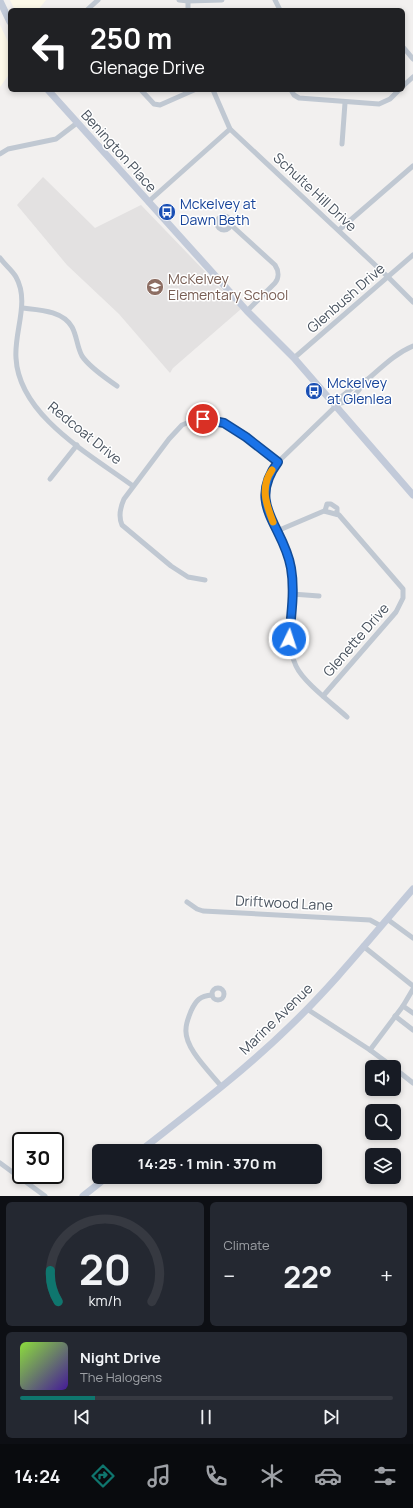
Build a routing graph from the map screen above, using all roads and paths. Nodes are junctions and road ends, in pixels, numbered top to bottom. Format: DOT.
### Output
graph roads {
  1 [pos="98,0"];
  2 [pos="179,0"];
  3 [pos="222,0"];
  4 [pos="0,1"];
  5 [pos="188,1"];
  6 [pos="89,8"];
  7 [pos="188,8"];
  8 [pos="8,18"];
  9 [pos="405,49"];
  10 [pos="413,59"];
  11 [pos="413,77"];
  12 [pos="405,84"];
  13 [pos="50,92"];
  14 [pos="143,92"];
  15 [pos="189,92"];
  16 [pos="214,92"];
  17 [pos="292,92"];
  18 [pos="397,92"];
  19 [pos="345,103"];
  20 [pos="77,123"];
  21 [pos="230,129"];
  22 [pos="342,144"];
  23 [pos="0,154"];
  24 [pos="413,166"];
  25 [pos="148,202"];
  26 [pos="230,224"];
  27 [pos="339,230"];
  28 [pos="413,255"];
  29 [pos="1,261"];
  30 [pos="388,277"];
  31 [pos="413,302"];
  32 [pos="22,308"];
  33 [pos="248,311"];
  34 [pos="413,346"];
  35 [pos="294,358"];
  36 [pos="117,386"];
  37 [pos="337,405"];
  38 [pos="77,445"];
  39 [pos="278,462"];
  40 [pos="50,479"];
  41 [pos="134,486"];
  42 [pos="413,496"];
  43 [pos="325,511"];
  44 [pos="337,514"];
  45 [pos="277,531"];
  46 [pos="205,580"];
  47 [pos="292,594"];
  48 [pos="318,596"];
  49 [pos="323,696"];
  50 [pos="347,717"];
  51 [pos="413,889"];
  52 [pos="187,902"];
  53 [pos="387,919"];
  54 [pos="381,926"];
  55 [pos="413,938"];
  56 [pos="363,946"];
  57 [pos="413,987"];
  58 [pos="212,995"];
  59 [pos="403,1006"];
  60 [pos="307,1008"];
  61 [pos="413,1013"];
  62 [pos="395,1016"];
  63 [pos="413,1030"];
  64 [pos="370,1050"];
  65 [pos="384,1060"];
  66 [pos="401,1073"];
  67 [pos="413,1083"];
  68 [pos="222,1086"];
  69 [pos="149,1144"];
  70 [pos="0,1163"];
  71 [pos="98,1184"];
  72 [pos="45,1196"];
  73 [pos="83,1196"];
  1 -- 6 [label="street"];
  2 -- 5 [label="street"];
  3 -- 5 [label="street"];
  4 -- 8 [label="main road"];
  5 -- 7 [label="street"];
  9 -- 10 [label="street"];
  11 -- 12 [label="street"];
  13 -- 20 [label="main road, Benington Place"];
  14 -- 15 [label="street"];
  16 -- 21 [label="street, Schulte Hill Drive"];
  17 -- 19 [label="street"];
  18 -- 19 [label="street"];
  19 -- 22 [label="street"];
  20 -- 23 [label="street"];
  20 -- 25 [label="main road, Benington Place"];
  21 -- 25 [label="street"];
  21 -- 27 [label="street, Schulte Hill Drive"];
  24 -- 27 [label="street"];
  25 -- 33 [label="main road, Benington Place"];
  26 -- 33 [label="street"];
  27 -- 30 [label="street, Schulte Hill Drive"];
  28 -- 30 [label="street, Glenbush Drive"];
  29 -- 32 [label="street, Redcoat Drive"];
  30 -- 31 [label="street, Schulte Hill Drive"];
  30 -- 35 [label="street, Glenbush Drive"];
  32 -- 36 [label="street"];
  32 -- 38 [label="street, Redcoat Drive"];
  33 -- 35 [label="main road, Benington Place"];
  34 -- 37 [label="street"];
  35 -- 37 [label="main road, Benington Place"];
  37 -- 39 [label="street"];
  37 -- 42 [label="main road, Benington Place"];
  38 -- 40 [label="street"];
  38 -- 41 [label="street, Redcoat Drive"];
  39 -- 41 [label="street"];
  39 -- 45 [label="street"];
  41 -- 46 [label="street"];
  43 -- 44 [label="street"];
  43 -- 44 [label="street"];
  43 -- 45 [label="street"];
  44 -- 49 [label="street, Glenette Drive"];
  45 -- 47 [label="street"];
  47 -- 48 [label="street"];
  47 -- 49 [label="street"];
  49 -- 50 [label="street"];
  51 -- 53 [label="main road, Marine Avenue"];
  52 -- 54 [label="street, Driftwood Lane"];
  53 -- 54 [label="main road, Marine Avenue"];
  53 -- 55 [label="street"];
  54 -- 56 [label="main road, Marine Avenue"];
  56 -- 57 [label="street"];
  56 -- 60 [label="main road, Marine Avenue"];
  57 -- 59 [label="street"];
  58 -- 68 [label="street"];
  59 -- 61 [label="street"];
  59 -- 62 [label="street"];
  60 -- 64 [label="street"];
  60 -- 68 [label="main road, Marine Avenue"];
  62 -- 63 [label="street"];
  62 -- 64 [label="street"];
  64 -- 65 [label="street"];
  66 -- 67 [label="street"];
  68 -- 69 [label="main road, Marine Avenue"];
  70 -- 72 [label="street"];
  71 -- 73 [label="main road"];
}
